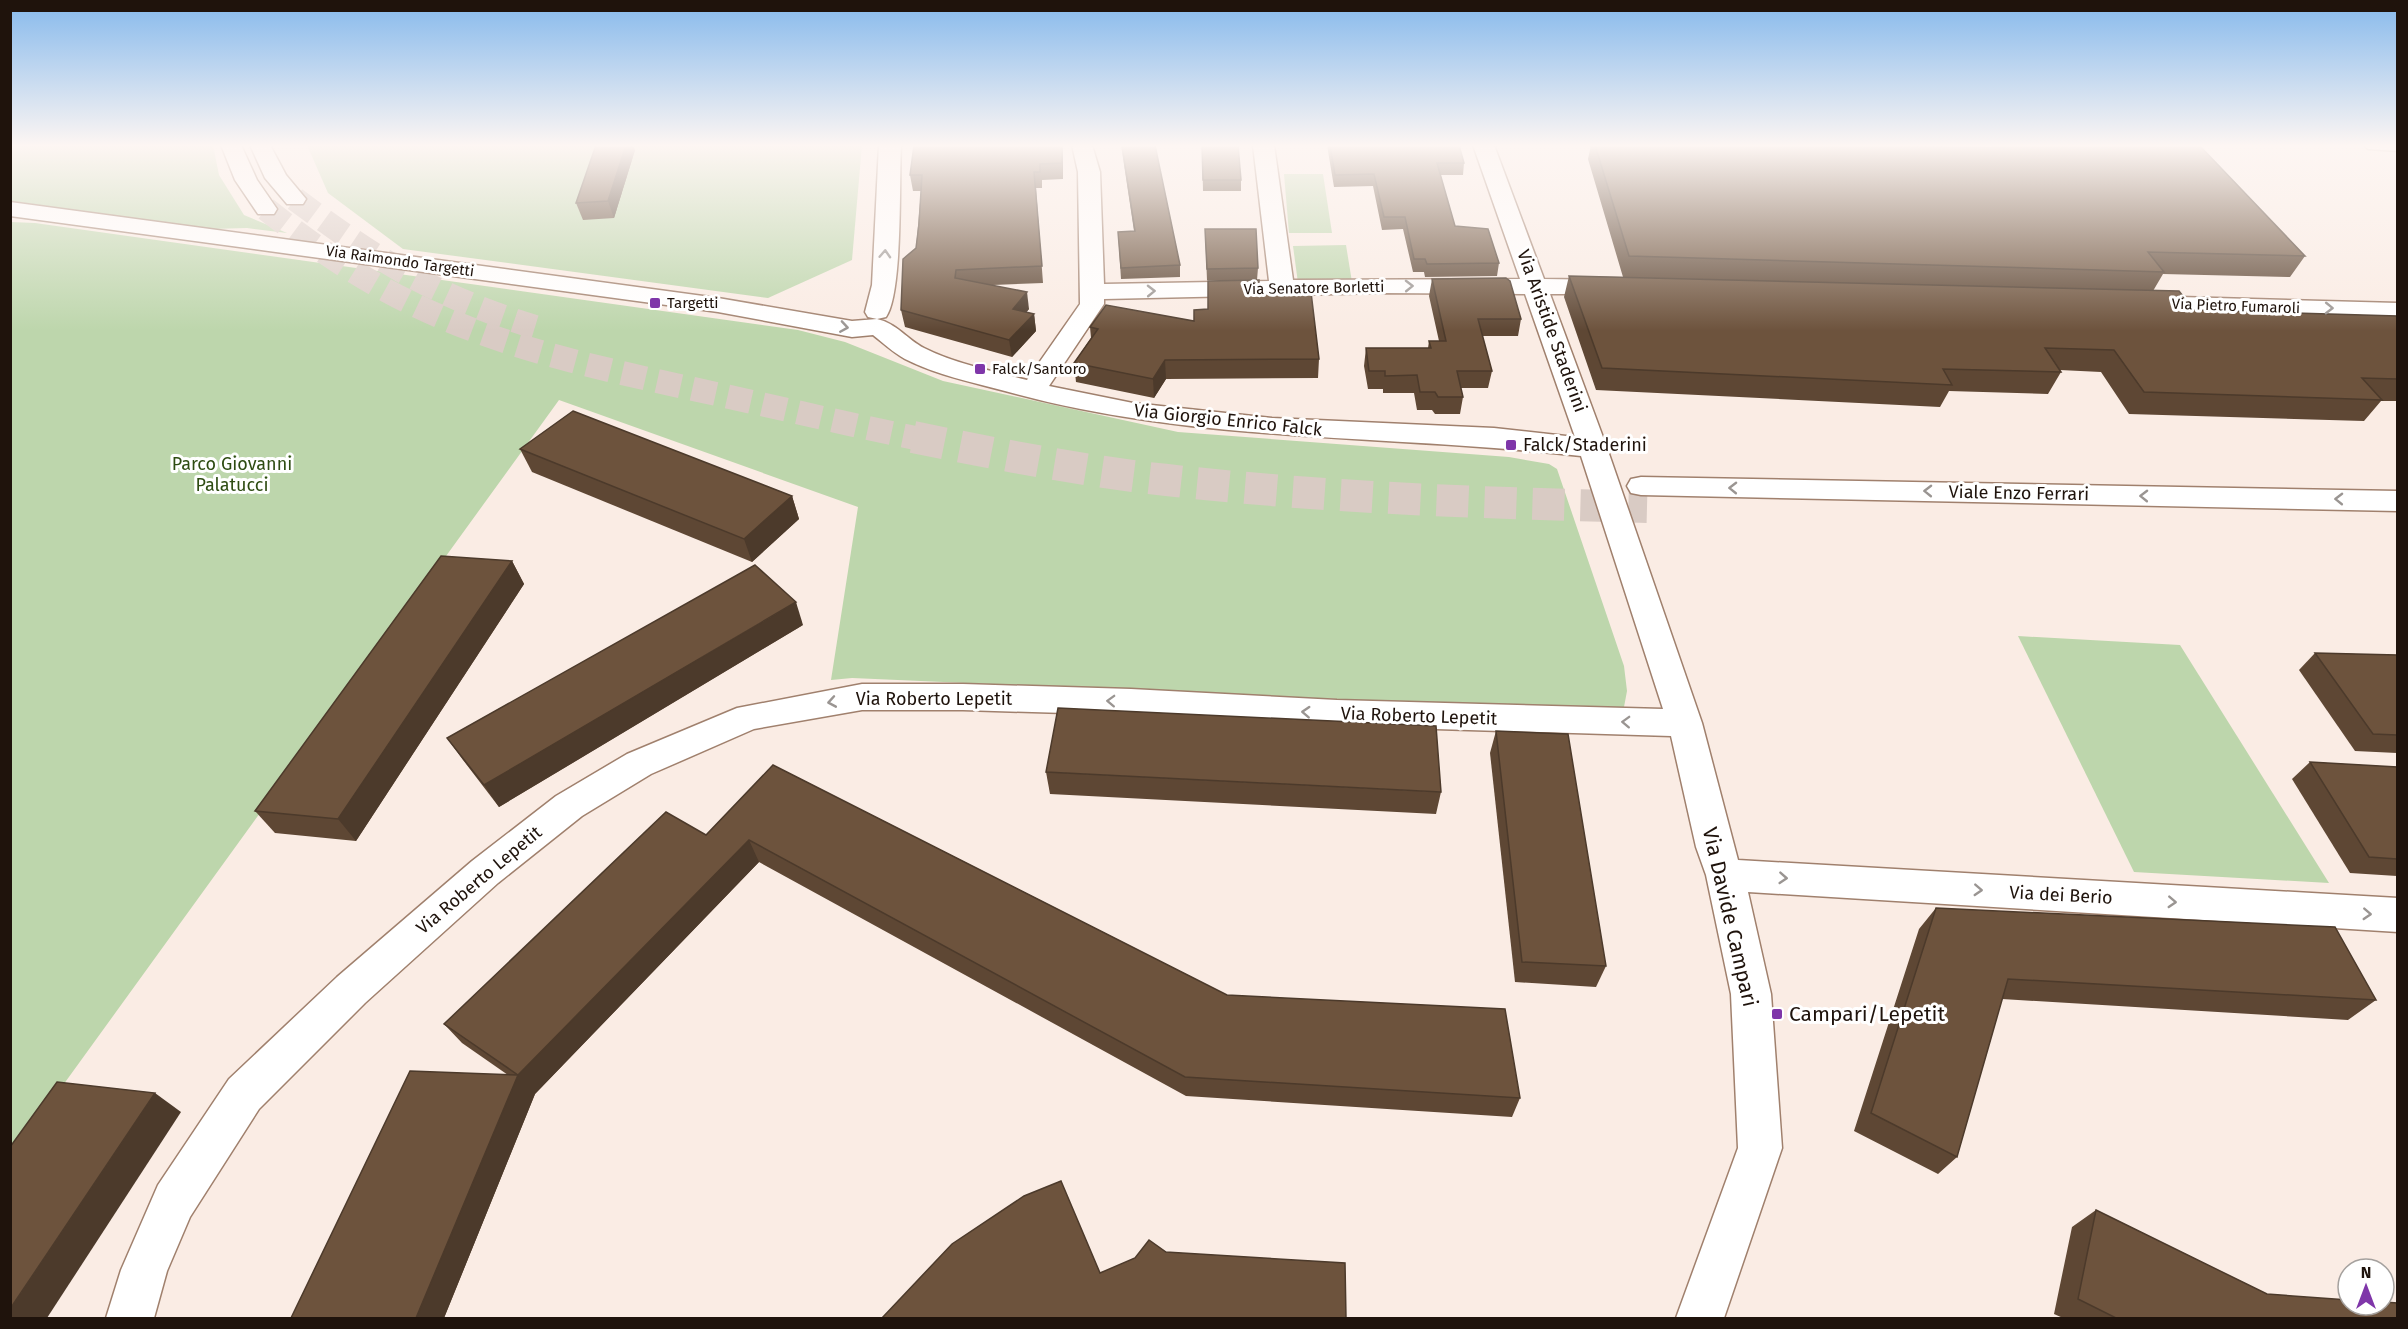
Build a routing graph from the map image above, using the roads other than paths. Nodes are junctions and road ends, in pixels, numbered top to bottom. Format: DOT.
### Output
graph roads {
  1 [pos="887,207"];
  2 [pos="1090,207"];
  3 [pos="1271,207"];
  4 [pos="1507,207"];
  5 [pos="10,209"];
  6 [pos="1535,285"];
  7 [pos="1282,288"];
  8 [pos="1631,288"];
  9 [pos="1092,292"];
  10 [pos="2123,302"];
  11 [pos="2397,310"];
  12 [pos="878,320"];
  13 [pos="1033,391"];
  14 [pos="1593,447"];
  15 [pos="2397,501"];
  16 [pos="2397,521"];
  17 [pos="1685,723"];
  18 [pos="1725,875"];
  19 [pos="2397,915"];
  20 [pos="130,1318"];
  21 [pos="1700,1318"];
  12 -- 1 [label="street, one-way"];
  2 -- 9 [label="street"];
  3 -- 7 [label="street"];
  4 -- 6 [label="street, Via Aristide Staderini"];
  5 -- 12 [label="street, Via Raimondo Targetti"];
  7 -- 6 [label="street, Via Senatore Borletti, one-way"];
  6 -- 8 [label="street"];
  6 -- 14 [label="street, Via Aristide Staderini"];
  9 -- 7 [label="street, Via Senatore Borletti, one-way"];
  9 -- 13 [label="street"];
  10 -- 11 [label="street, Via Pietro Fumaroli, one-way"];
  12 -- 13 [label="street, Via Giorgio Enrico Falck"];
  13 -- 14 [label="street, Via Giorgio Enrico Falck"];
  14 -- 17 [label="street, Via Aristide Staderini"];
  15 -- 16 [label="street, Viale Enzo Ferrari, one-way"];
  17 -- 18 [label="street, Via Davide Campari"];
  17 -- 20 [label="street, Via Roberto Lepetit, one-way"];
  18 -- 19 [label="street, Via dei Berio, one-way"];
  18 -- 21 [label="street, Via Davide Campari"];
}
